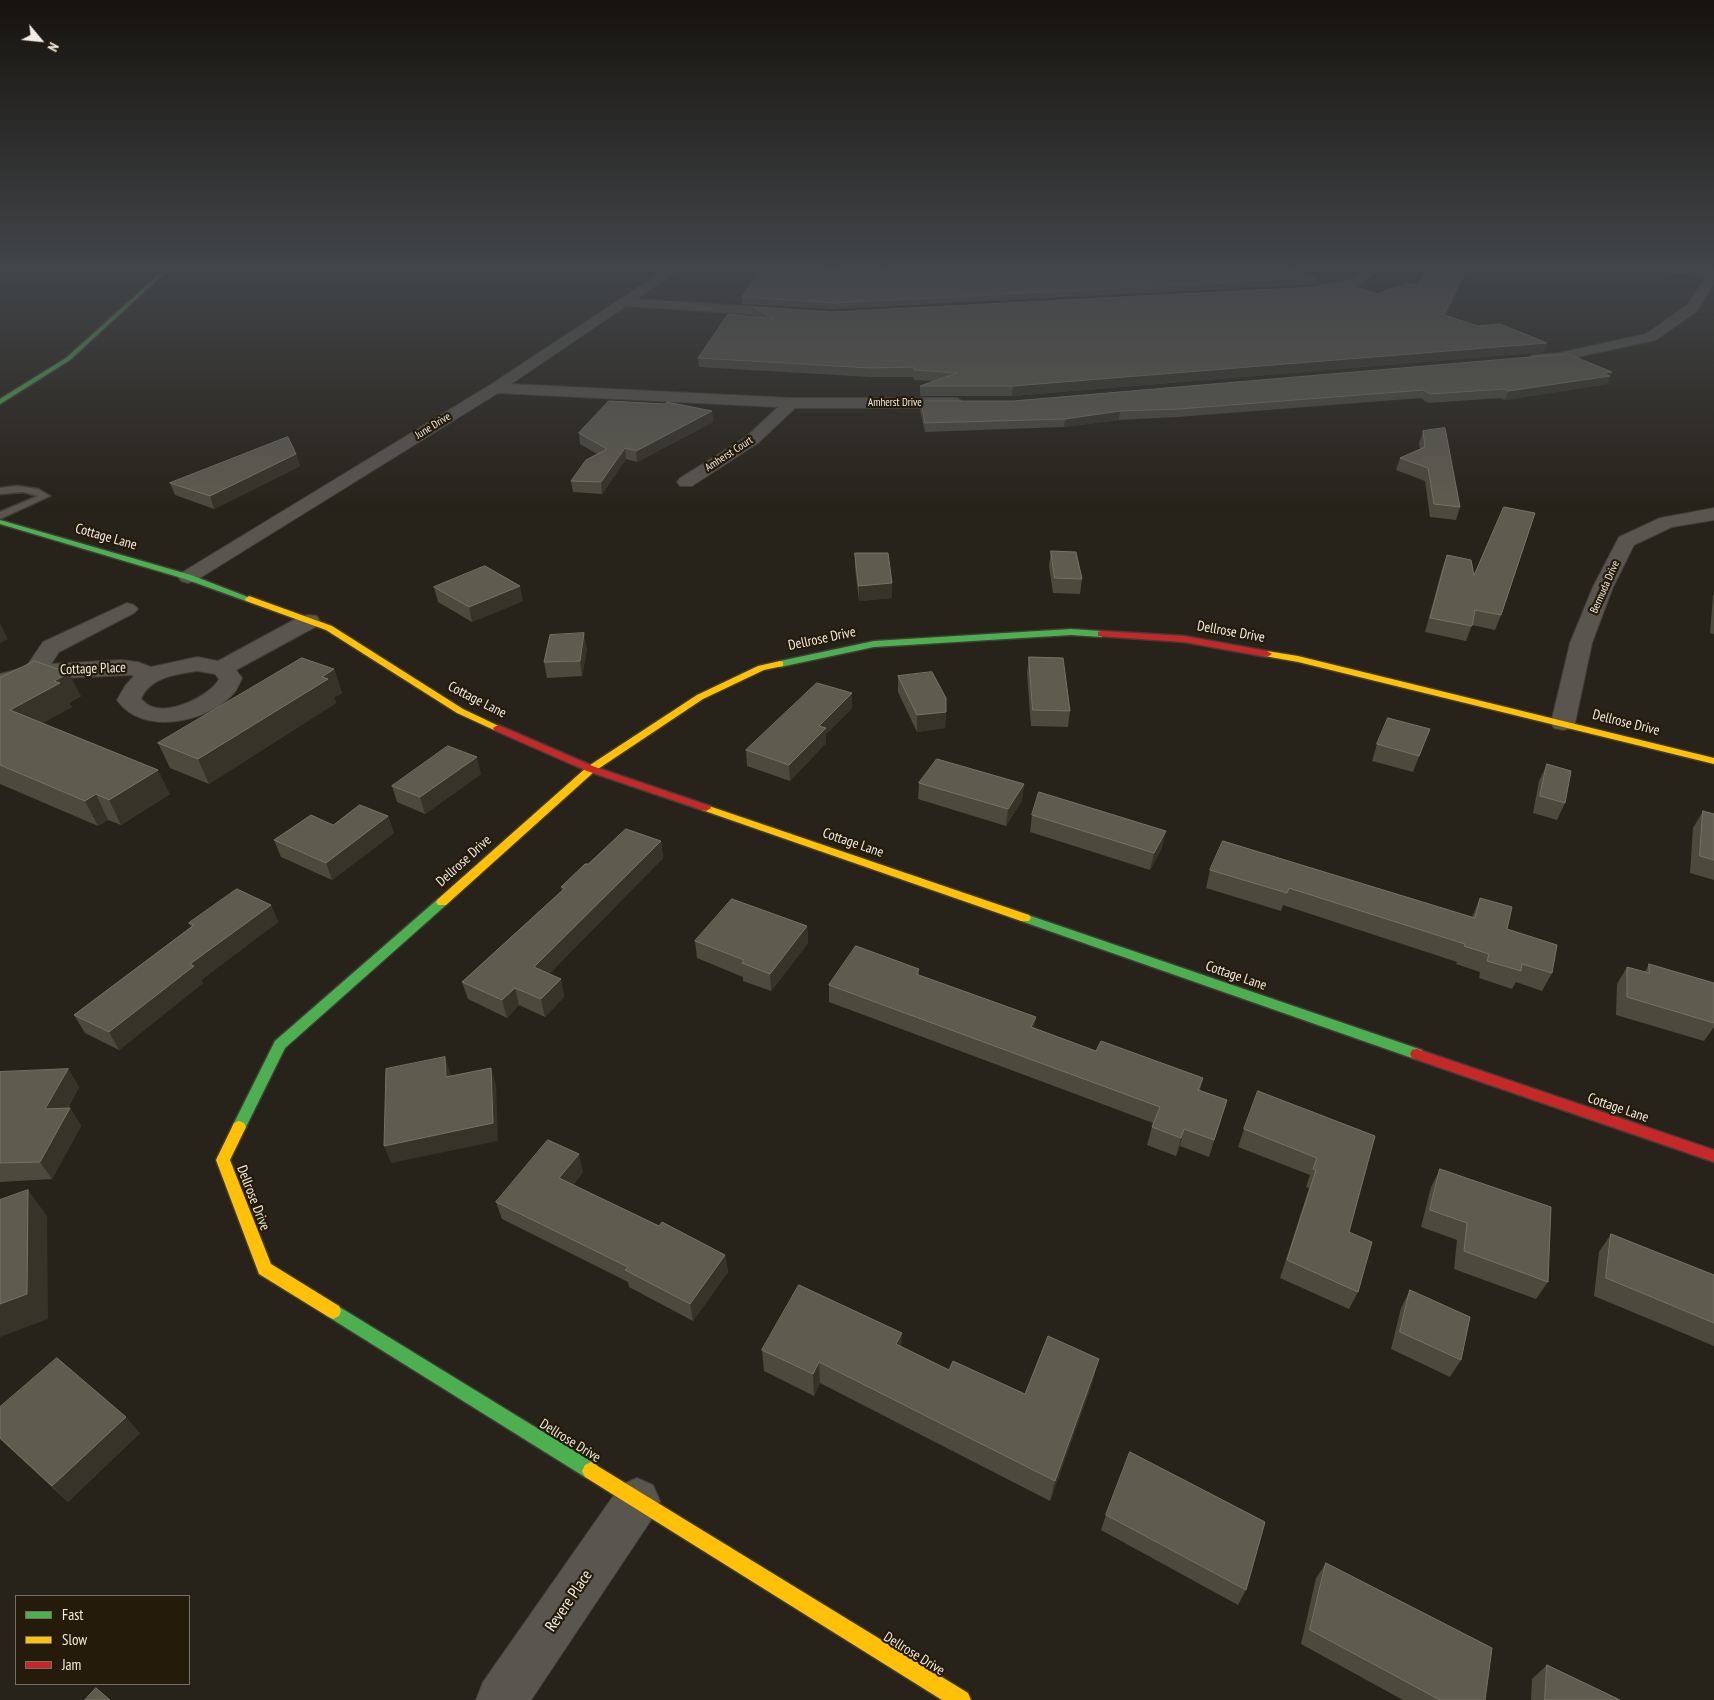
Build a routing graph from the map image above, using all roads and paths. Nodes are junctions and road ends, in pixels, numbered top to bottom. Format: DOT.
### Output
graph roads {
  1 [pos="80,348"];
  2 [pos="555,348"];
  3 [pos="1599,348"];
  4 [pos="1521,360"];
  5 [pos="495,388"];
  6 [pos="0,402"];
  7 [pos="791,403"];
  8 [pos="974,403"];
  9 [pos="686,482"];
  10 [pos="0,491"];
  11 [pos="1714,514"];
  12 [pos="0,516"];
  13 [pos="0,522"];
  14 [pos="188,577"];
  15 [pos="127,609"];
  16 [pos="309,621"];
  17 [pos="223,668"];
  18 [pos="34,672"];
  19 [pos="150,676"];
  20 [pos="0,681"];
  21 [pos="1563,723"];
  22 [pos="1714,760"];
  23 [pos="591,769"];
  24 [pos="1714,1156"];
  25 [pos="637,1501"];
  26 [pos="501,1700"];
  27 [pos="961,1700"];
  1 -- 6 [label="street"];
  2 -- 5 [label="street, June Drive"];
  3 -- 4 [label="street"];
  5 -- 7 [label="street, Amherst Drive"];
  5 -- 14 [label="street, June Drive"];
  7 -- 8 [label="street, Amherst Drive"];
  7 -- 9 [label="street, Amherst Court"];
  10 -- 12 [label="lane"];
  11 -- 21 [label="street, Bermuda Drive"];
  13 -- 14 [label="street, Cottage Lane"];
  14 -- 16 [label="street, Cottage Lane"];
  15 -- 18 [label="street, Cottage Place"];
  16 -- 17 [label="street"];
  16 -- 23 [label="street, Cottage Lane"];
  17 -- 19 [label="street"];
  17 -- 19 [label="street"];
  18 -- 19 [label="street, Cottage Place"];
  18 -- 20 [label="street, Cottage Place"];
  21 -- 22 [label="street, Dellrose Drive"];
  21 -- 23 [label="street, Dellrose Drive"];
  23 -- 24 [label="street, Cottage Lane"];
  23 -- 25 [label="street, Dellrose Drive"];
  25 -- 26 [label="street, Revere Place"];
  25 -- 27 [label="street, Dellrose Drive"];
}
